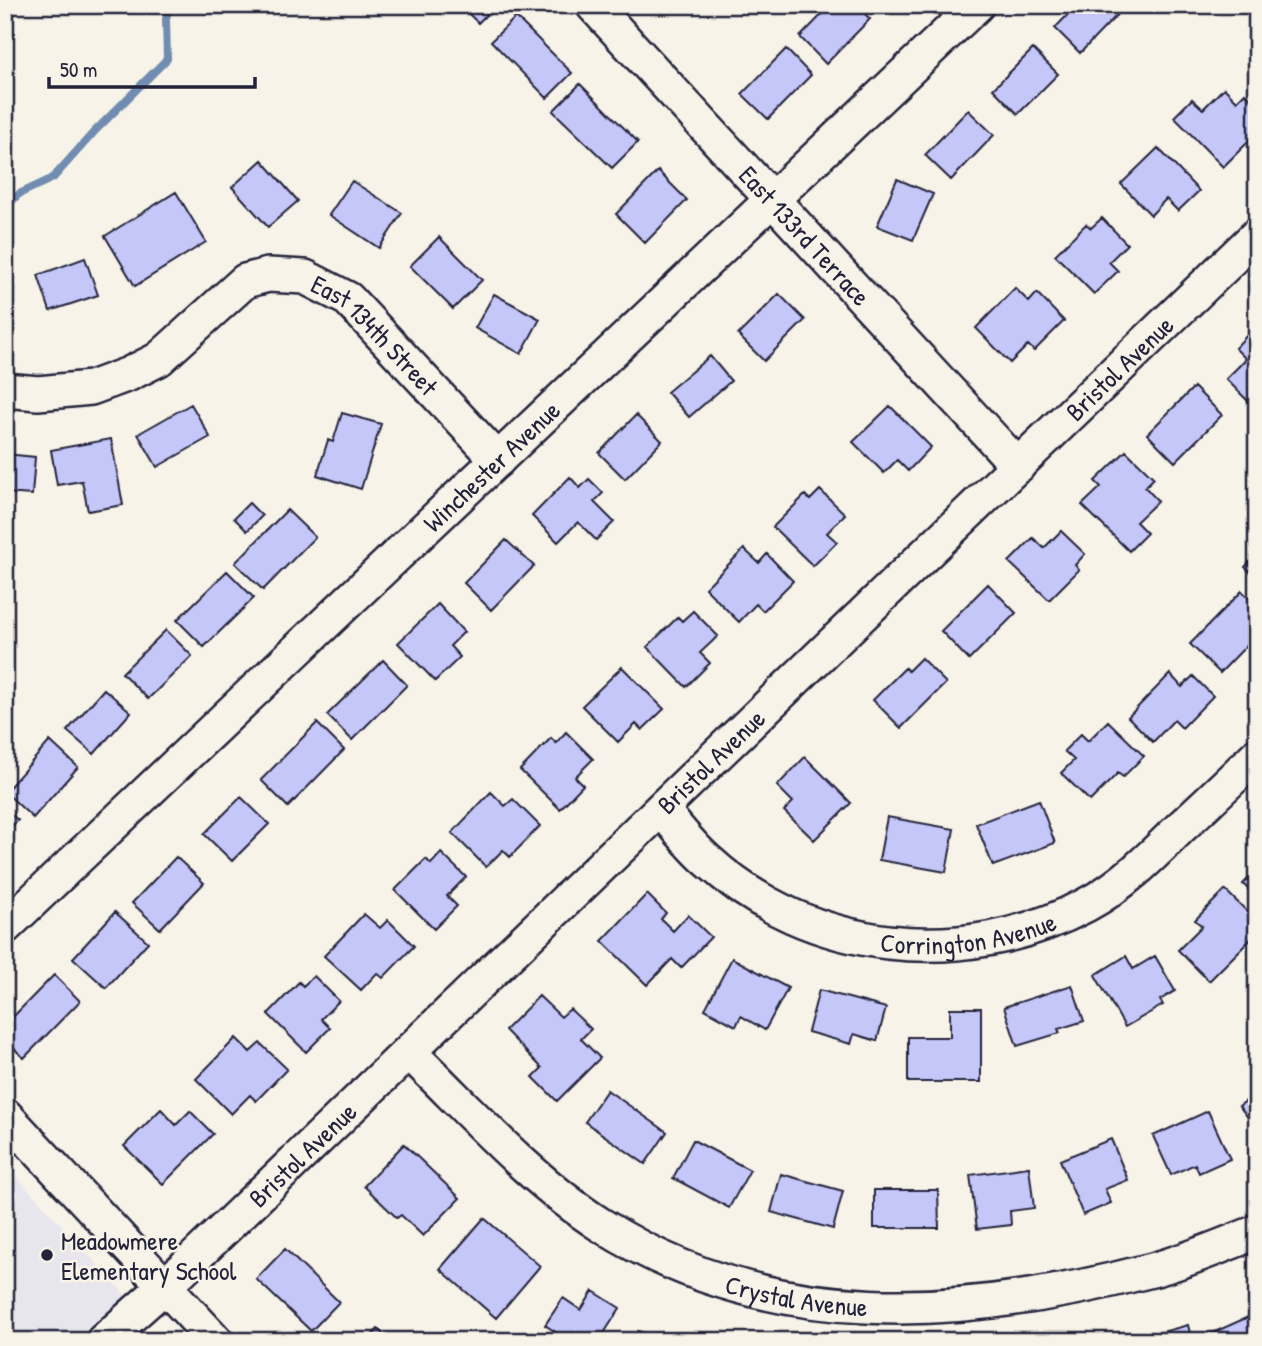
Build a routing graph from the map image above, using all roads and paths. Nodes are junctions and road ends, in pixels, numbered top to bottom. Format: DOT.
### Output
graph roads {
  1 [pos="593,5"];
  2 [pos="977,5"];
  3 [pos="772,199"];
  4 [pos="1257,235"];
  5 [pos="5,390"];
  6 [pos="498,460"];
  7 [pos="1018,466"];
  8 [pos="1257,755"];
  9 [pos="661,809"];
  10 [pos="5,927"];
  11 [pos="408,1052"];
  12 [pos="5,1115"];
  13 [pos="1257,1232"];
  14 [pos="165,1286"];
  15 [pos="103,1341"];
  16 [pos="216,1341"];
  1 -- 3 [label="street, East 133rd Terrace"];
  2 -- 3 [label="street, Winchester Avenue"];
  3 -- 6 [label="street, Winchester Avenue"];
  3 -- 7 [label="street, East 133rd Terrace"];
  4 -- 7 [label="street, Bristol Avenue"];
  5 -- 6 [label="street, East 134th Street"];
  6 -- 10 [label="street, Winchester Avenue"];
  7 -- 9 [label="street, Bristol Avenue"];
  8 -- 9 [label="street, Corrington Avenue"];
  9 -- 11 [label="street, Bristol Avenue"];
  11 -- 13 [label="street, Crystal Avenue"];
  11 -- 14 [label="street, Bristol Avenue"];
  12 -- 14 [label="street"];
  14 -- 15 [label="street, Bristol Avenue"];
  14 -- 16 [label="street"];
}
